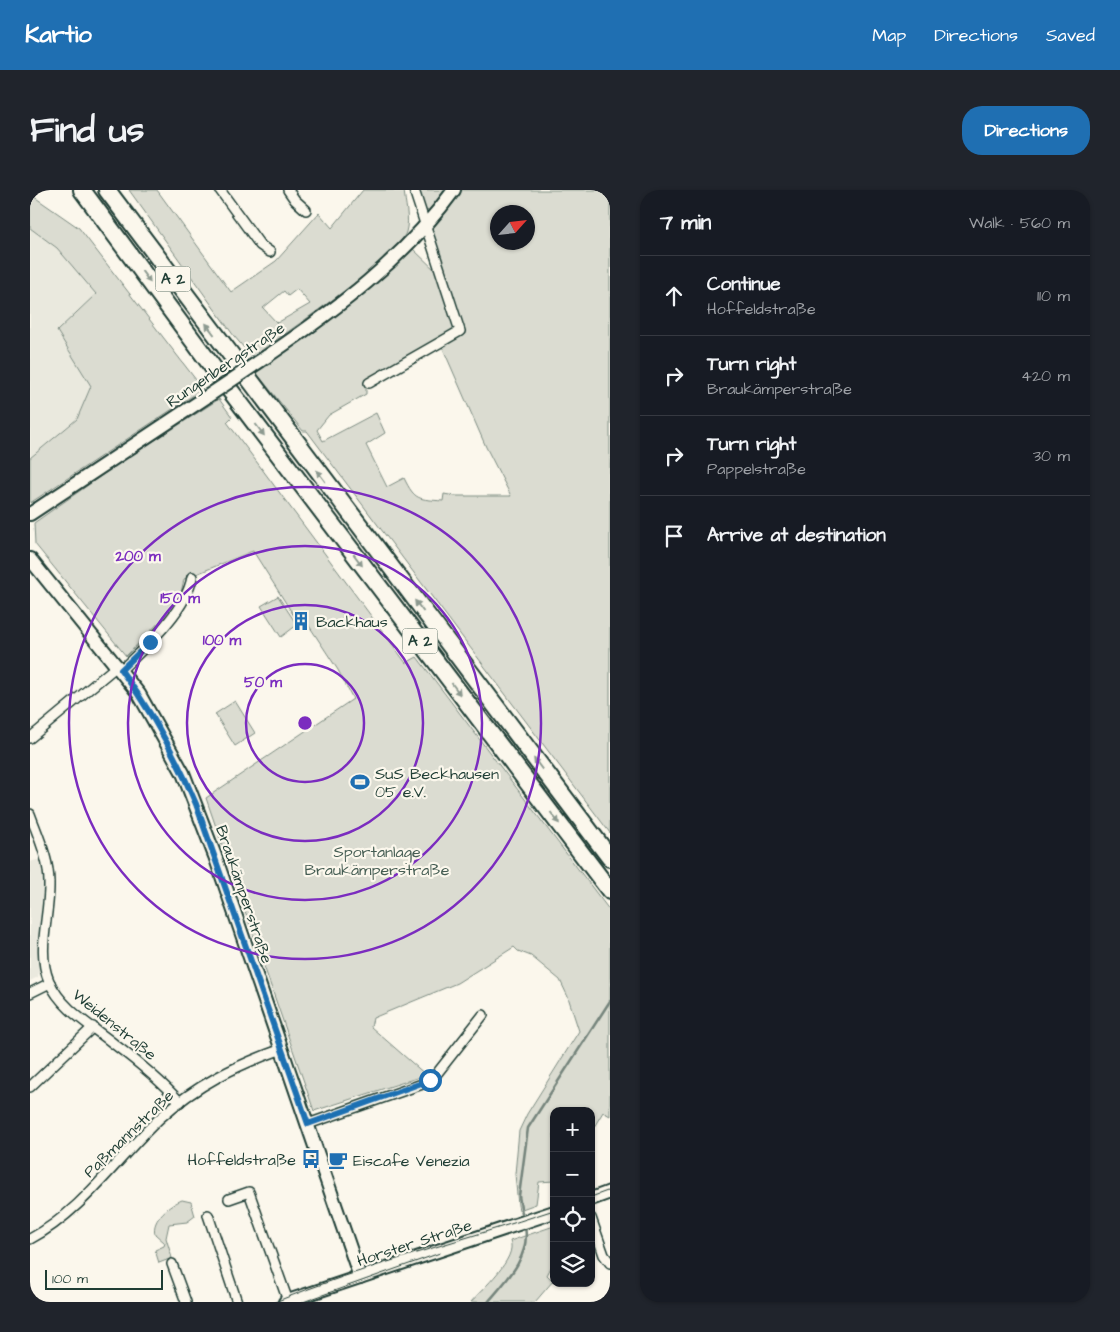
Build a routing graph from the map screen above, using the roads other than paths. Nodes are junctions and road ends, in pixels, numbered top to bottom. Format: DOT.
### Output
graph roads {
  1 [pos="70,190"];
  2 [pos="82,190"];
  3 [pos="107,190"];
  4 [pos="220,190"];
  5 [pos="288,190"];
  6 [pos="414,190"];
  7 [pos="454,190"];
  8 [pos="93,205"];
  9 [pos="306,210"];
  10 [pos="425,225"];
  11 [pos="270,252"];
  12 [pos="369,383"];
  13 [pos="30,514"];
  14 [pos="30,559"];
  15 [pos="192,577"];
  16 [pos="119,668"];
  17 [pos="30,738"];
  18 [pos="30,814"];
  19 [pos="610,858"];
  20 [pos="610,891"];
  21 [pos="50,982"];
  22 [pos="30,993"];
  23 [pos="483,1014"];
  24 [pos="92,1027"];
  25 [pos="282,1049"];
  26 [pos="30,1087"];
  27 [pos="180,1102"];
  28 [pos="308,1124"];
  29 [pos="610,1192"];
  30 [pos="595,1198"];
  31 [pos="229,1199"];
  32 [pos="550,1213"];
  33 [pos="208,1215"];
  34 [pos="595,1229"];
  35 [pos="30,1239"];
  36 [pos="610,1263"];
  37 [pos="172,1264"];
  38 [pos="360,1277"];
  39 [pos="186,1302"];
  40 [pos="237,1302"];
  41 [pos="287,1302"];
  1 -- 8 [label="highway"];
  2 -- 8 [label="highway, A 2"];
  19 -- 3 [label="highway, A 2, one-way"];
  4 -- 11 [label="street"];
  5 -- 9 [label="street"];
  6 -- 10 [label="street"];
  7 -- 10 [label="street, Rungenbergstraße"];
  8 -- 20 [label="highway, A 2, one-way"];
  10 -- 12 [label="street"];
  10 -- 13 [label="street, Rungenbergstraße, bridge"];
  14 -- 16 [label="street, Braukämperstraße"];
  15 -- 16 [label="street"];
  16 -- 17 [label="street"];
  16 -- 25 [label="street, Braukämperstraße"];
  18 -- 21 [label="street, Weidenstraße"];
  21 -- 22 [label="street"];
  21 -- 24 [label="street, Weidenstraße"];
  23 -- 28 [label="street"];
  24 -- 26 [label="street"];
  24 -- 27 [label="street, Weidenstraße"];
  25 -- 27 [label="street, Paßmannstraße"];
  25 -- 28 [label="street, Braukämperstraße"];
  27 -- 35 [label="street, Paßmannstraße"];
  28 -- 38 [label="street, Braukämperstraße"];
  29 -- 30 [label="street"];
  31 -- 41 [label="street"];
  32 -- 38 [label="street, Horster Straße"];
  33 -- 40 [label="street"];
  34 -- 36 [label="street"];
  37 -- 39 [label="street"];
  38 -- 41 [label="street, Horster Straße"];
}
